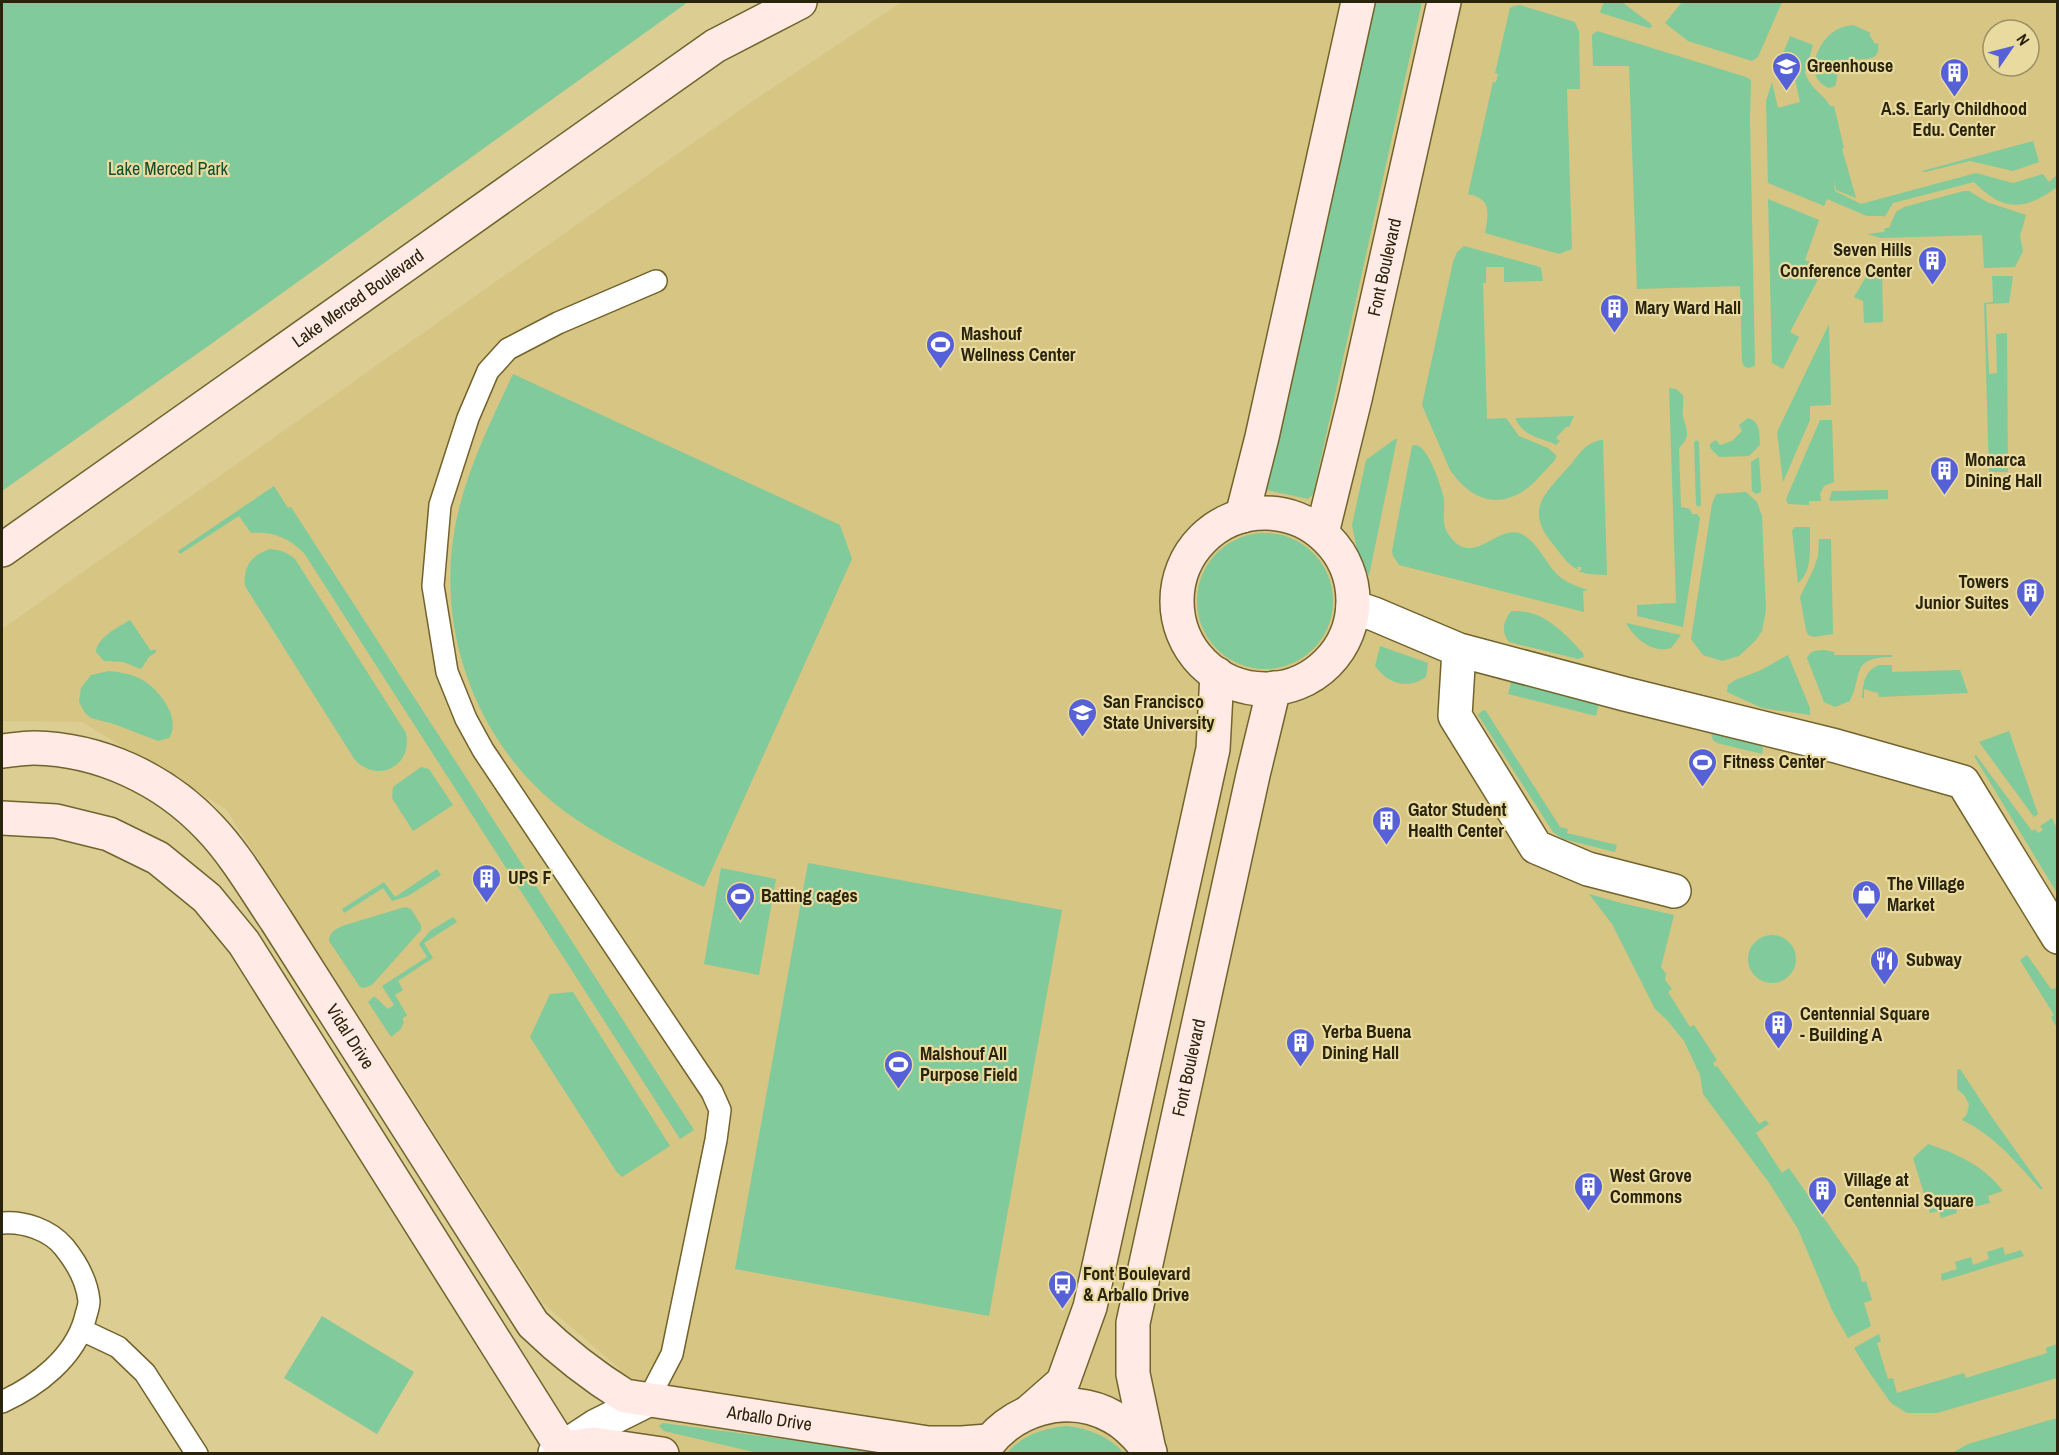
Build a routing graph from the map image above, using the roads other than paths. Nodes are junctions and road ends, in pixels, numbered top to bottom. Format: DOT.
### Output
graph roads {
  1 [pos="760,2"];
  2 [pos="800,2"];
  3 [pos="1358,2"];
  4 [pos="1444,2"];
  5 [pos="714,46"];
  6 [pos="656,281"];
  7 [pos="1242,516"];
  8 [pos="1322,533"];
  9 [pos="2,550"];
  10 [pos="1353,607"];
  11 [pos="1459,650"];
  12 [pos="1217,674"];
  13 [pos="1274,688"];
  14 [pos="2,751"];
  15 [pos="2,818"];
  16 [pos="240,867"];
  17 [pos="1674,891"];
  18 [pos="207,898"];
  19 [pos="2058,937"];
  20 [pos="2,1223"];
  21 [pos="82,1330"];
  22 [pos="648,1400"];
  23 [pos="2,1402"];
  24 [pos="1030,1411"];
  25 [pos="985,1447"];
  26 [pos="558,1451"];
  27 [pos="1150,1452"];
  28 [pos="197,1454"];
  29 [pos="662,1454"];
  1 -- 5 [label="street, Lake Merced Boulevard"];
  2 -- 5 [label="street, Lake Merced Boulevard"];
  3 -- 7 [label="street"];
  4 -- 8 [label="street, Font Boulevard"];
  5 -- 9 [label="street, Lake Merced Boulevard"];
  6 -- 22 [label="lane"];
  7 -- 8 [label="street"];
  7 -- 12 [label="street"];
  8 -- 10 [label="street"];
  10 -- 11 [label="street"];
  10 -- 13 [label="street"];
  11 -- 17 [label="street"];
  11 -- 19 [label="street"];
  12 -- 13 [label="street"];
  12 -- 24 [label="street"];
  13 -- 27 [label="street, Font Boulevard"];
  14 -- 16 [label="street, Vidal Drive"];
  15 -- 18 [label="street"];
  16 -- 18 [label="street"];
  16 -- 22 [label="street, Vidal Drive"];
  18 -- 26 [label="street"];
  20 -- 21 [label="lane"];
  21 -- 23 [label="lane"];
  21 -- 28 [label="lane"];
  22 -- 25 [label="street, Arballo Drive"];
  22 -- 26 [label="street"];
  24 -- 25 [label="street"];
  24 -- 27 [label="street"];
  26 -- 29 [label="street"];
}
